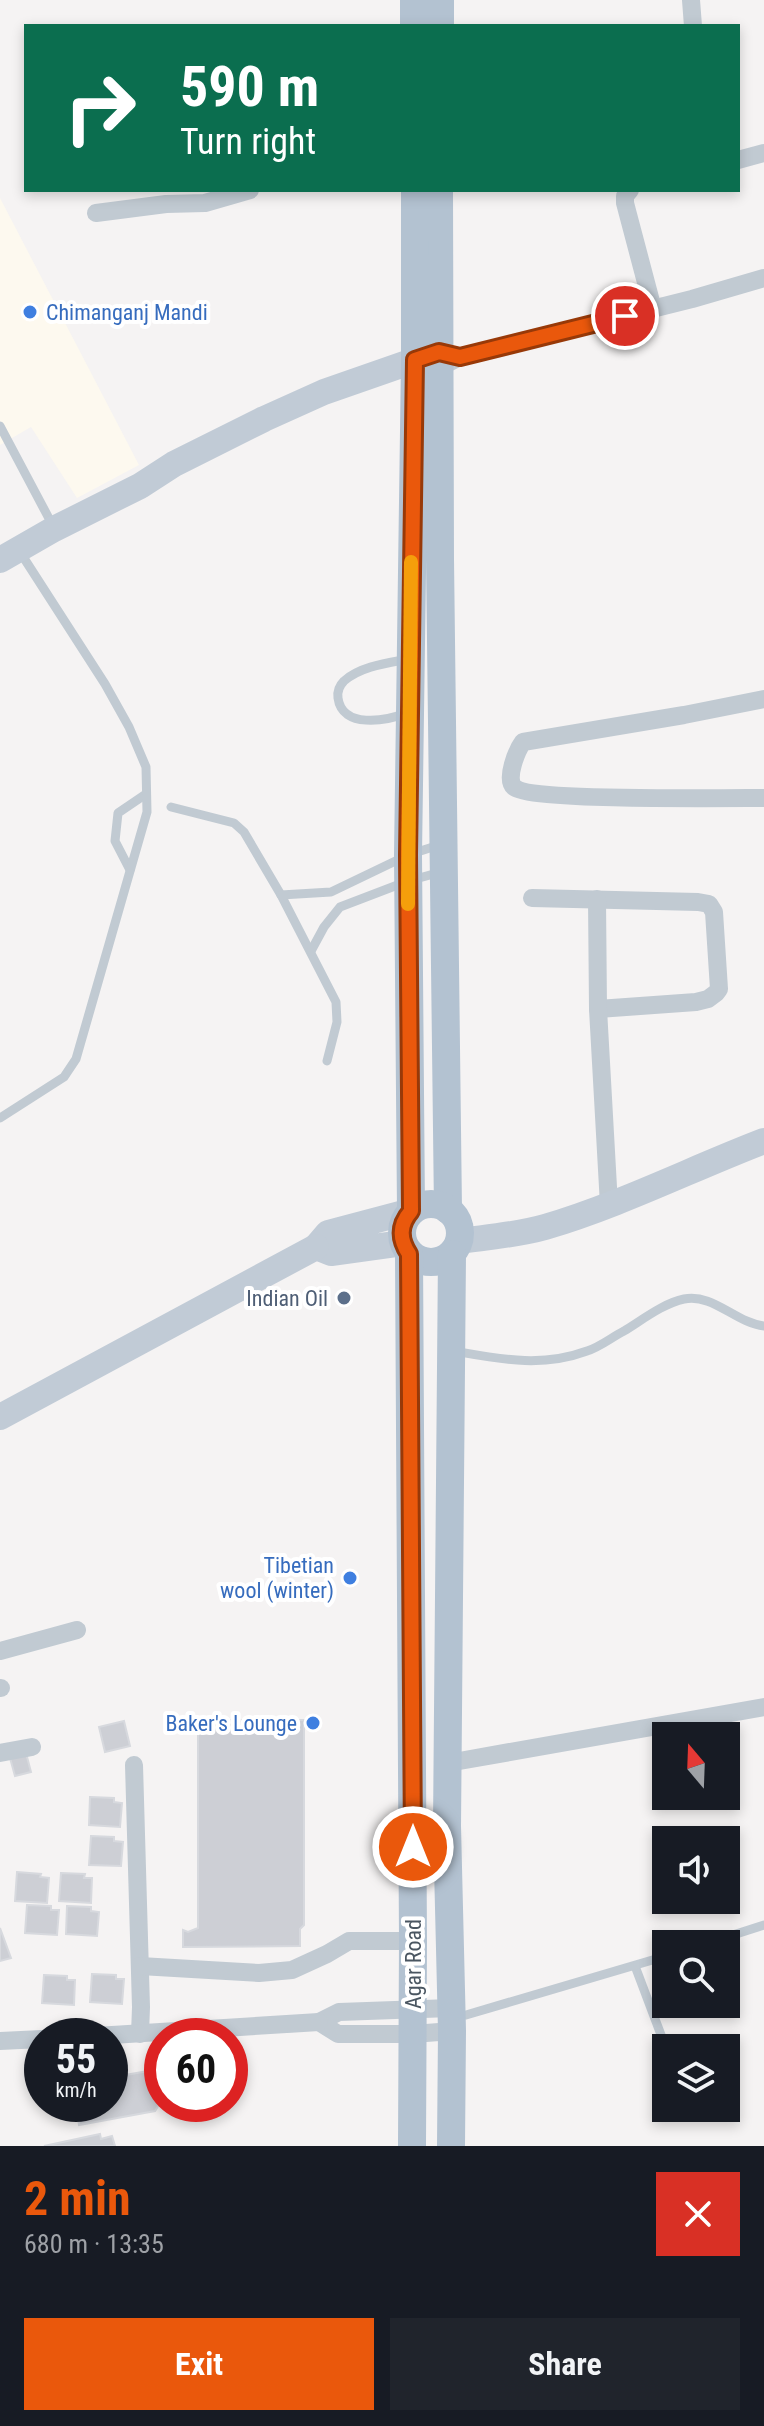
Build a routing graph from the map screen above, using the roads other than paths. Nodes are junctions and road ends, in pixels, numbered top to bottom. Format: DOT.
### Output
graph roads {
  1 [pos="414,0"];
  2 [pos="440,0"];
  3 [pos="691,0"];
  4 [pos="414,24"];
  5 [pos="440,24"];
  6 [pos="693,24"];
  7 [pos="764,153"];
  8 [pos="740,159"];
  9 [pos="243,192"];
  10 [pos="415,192"];
  11 [pos="439,192"];
  12 [pos="628,192"];
  13 [pos="96,213"];
  14 [pos="763,283"];
  15 [pos="653,309"];
  16 [pos="433,362"];
  17 [pos="0,426"];
  18 [pos="54,529"];
  19 [pos="9,554"];
  20 [pos="440,559"];
  21 [pos="411,560"];
  22 [pos="410,659"];
  23 [pos="764,699"];
  24 [pos="409,712"];
  25 [pos="146,794"];
  26 [pos="764,798"];
  27 [pos="171,807"];
  28 [pos="443,858"];
  29 [pos="408,868"];
  30 [pos="130,870"];
  31 [pos="331,892"];
  32 [pos="281,895"];
  33 [pos="532,898"];
  34 [pos="597,899"];
  35 [pos="340,907"];
  36 [pos="311,951"];
  37 [pos="598,1009"];
  38 [pos="327,1061"];
  39 [pos="0,1118"];
  40 [pos="764,1141"];
  41 [pos="609,1205"];
  42 [pos="448,1210"];
  43 [pos="411,1211"];
  44 [pos="316,1247"];
  45 [pos="456,1247"];
  46 [pos="406,1248"];
  47 [pos="764,1326"];
  48 [pos="450,1350"];
  49 [pos="0,1417"];
  50 [pos="77,1630"];
  51 [pos="0,1651"];
  52 [pos="764,1707"];
  53 [pos="32,1747"];
  54 [pos="0,1753"];
  55 [pos="448,1763"];
  56 [pos="134,1765"];
  57 [pos="764,1925"];
  58 [pos="740,1933"];
  59 [pos="413,1941"];
  60 [pos="652,1961"];
  61 [pos="140,1966"];
  62 [pos="635,1966"];
  63 [pos="457,2018"];
  64 [pos="413,2022"];
  65 [pos="140,2034"];
  66 [pos="661,2034"];
  67 [pos="128,2035"];
  68 [pos="24,2040"];
  69 [pos="0,2041"];
  70 [pos="412,2146"];
  71 [pos="451,2146"];
  1 -- 4 [label="main road"];
  2 -- 5 [label="main road"];
  3 -- 6 [label="street"];
  7 -- 8 [label="street"];
  9 -- 13 [label="street"];
  10 -- 16 [label="main road"];
  11 -- 16 [label="main road"];
  12 -- 15 [label="street"];
  14 -- 15 [label="street"];
  15 -- 16 [label="street"];
  16 -- 18 [label="street"];
  16 -- 20 [label="main road"];
  16 -- 21 [label="main road, Agar Road"];
  17 -- 18 [label="lane"];
  18 -- 19 [label="street"];
  19 -- 25 [label="lane"];
  20 -- 21 [label="main road"];
  20 -- 28 [label="main road"];
  21 -- 22 [label="main road, Agar Road"];
  22 -- 24 [label="main road, Agar Road"];
  22 -- 24 [label="lane"];
  23 -- 26 [label="street"];
  24 -- 29 [label="main road, Agar Road"];
  25 -- 30 [label="lane"];
  25 -- 30 [label="lane"];
  27 -- 32 [label="lane"];
  28 -- 29 [label="lane"];
  28 -- 29 [label="lane"];
  28 -- 42 [label="main road"];
  29 -- 31 [label="lane"];
  29 -- 35 [label="lane"];
  29 -- 43 [label="main road, Agar Road"];
  30 -- 39 [label="lane"];
  31 -- 32 [label="lane"];
  31 -- 35 [label="lane"];
  32 -- 36 [label="lane"];
  33 -- 34 [label="street"];
  34 -- 37 [label="street"];
  34 -- 37 [label="street"];
  35 -- 36 [label="lane"];
  36 -- 38 [label="lane"];
  37 -- 41 [label="street"];
  40 -- 41 [label="street"];
  41 -- 45 [label="street"];
  42 -- 43 [label="main road"];
  42 -- 45 [label="main road"];
  43 -- 44 [label="street"];
  43 -- 46 [label="main road, Agar Road"];
  44 -- 46 [label="street"];
  44 -- 49 [label="street"];
  45 -- 46 [label="main road"];
  45 -- 48 [label="main road"];
  46 -- 59 [label="main road, Agar Road"];
  47 -- 48 [label="lane"];
  48 -- 55 [label="main road"];
  50 -- 51 [label="street"];
  52 -- 55 [label="street"];
  53 -- 54 [label="street"];
  55 -- 63 [label="main road"];
  56 -- 61 [label="street"];
  57 -- 58 [label="lane"];
  59 -- 61 [label="street"];
  59 -- 64 [label="main road, Agar Road"];
  60 -- 62 [label="lane"];
  61 -- 65 [label="street"];
  62 -- 63 [label="lane"];
  62 -- 66 [label="lane"];
  63 -- 64 [label="street"];
  63 -- 71 [label="main road"];
  64 -- 65 [label="street"];
  64 -- 70 [label="main road, Agar Road"];
  65 -- 67 [label="street"];
  68 -- 69 [label="street"];
}
